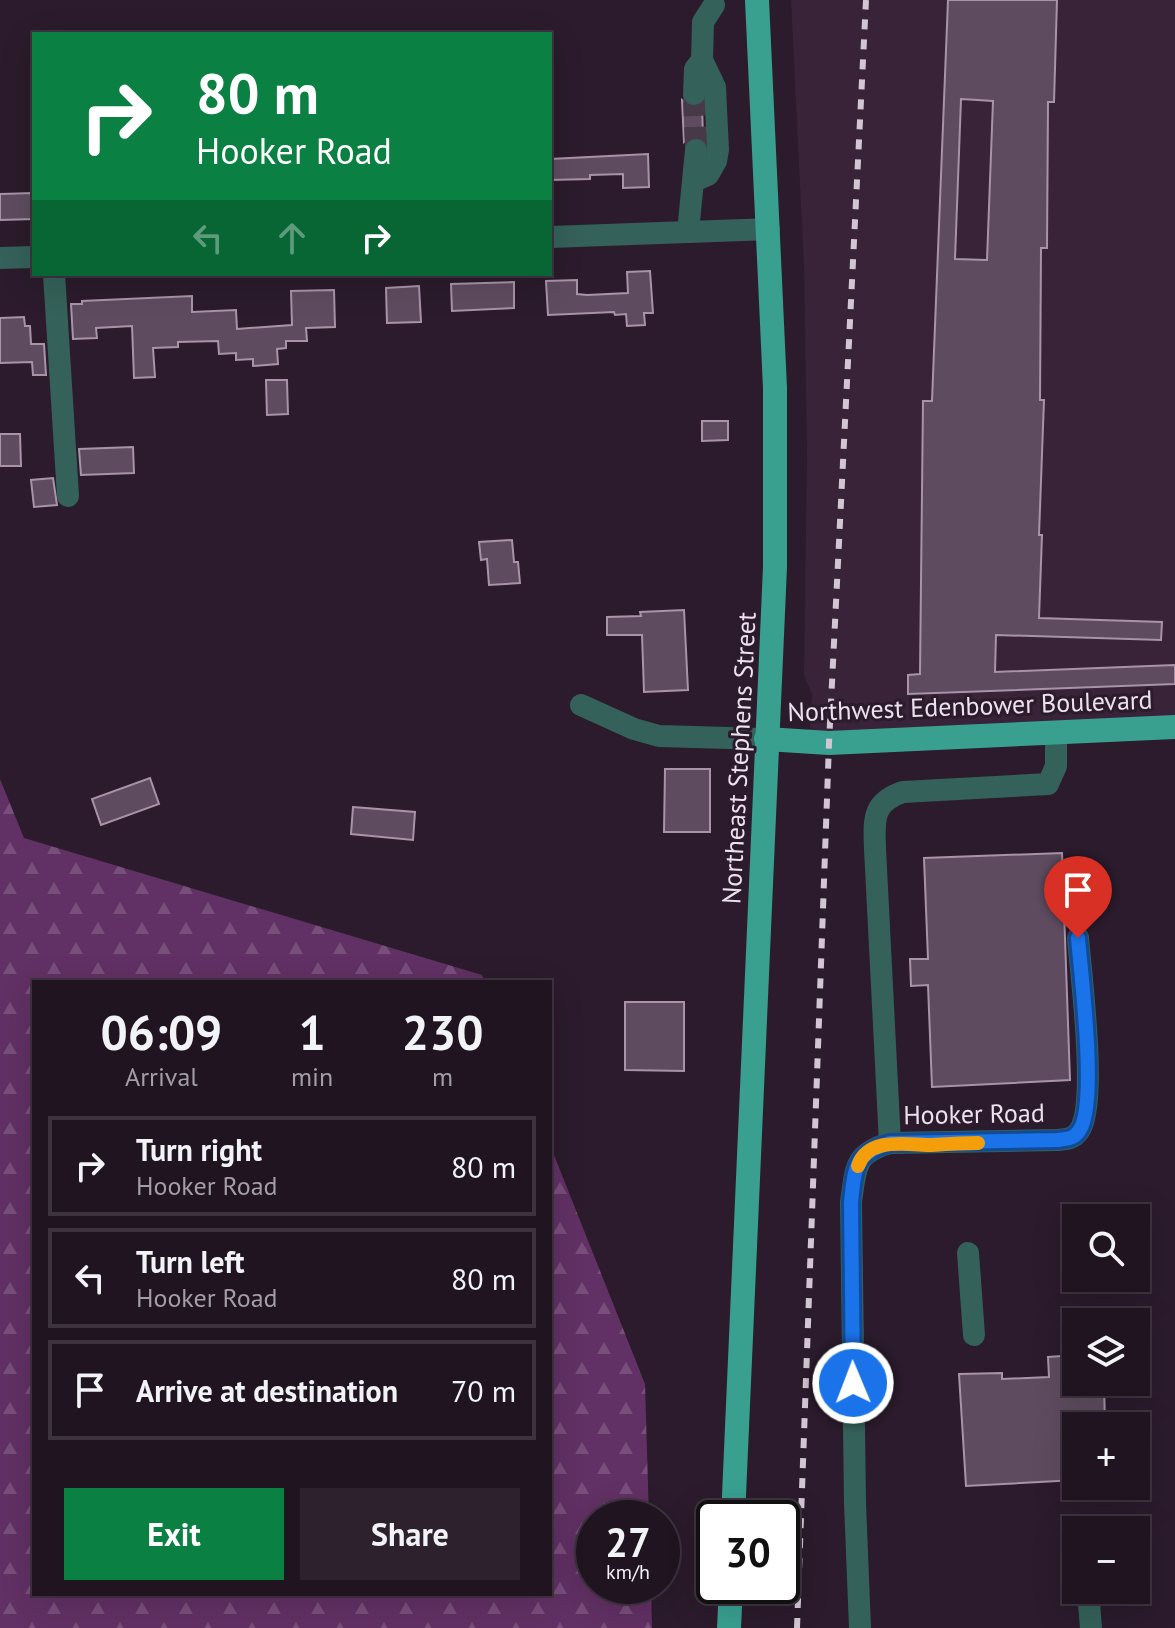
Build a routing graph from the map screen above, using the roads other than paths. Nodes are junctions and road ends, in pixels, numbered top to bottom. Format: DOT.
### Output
graph roads {
  1 [pos="757,0"];
  2 [pos="714,5"];
  3 [pos="702,60"];
  4 [pos="694,94"];
  5 [pos="696,150"];
  6 [pos="694,181"];
  7 [pos="769,229"];
  8 [pos="688,232"];
  9 [pos="552,237"];
  10 [pos="32,257"];
  11 [pos="0,258"];
  12 [pos="54,276"];
  13 [pos="68,496"];
  14 [pos="581,705"];
  15 [pos="1175,727"];
  16 [pos="1056,732"];
  17 [pos="766,739"];
  18 [pos="1078,938"];
  19 [pos="890,1143"];
  20 [pos="968,1253"];
  21 [pos="974,1335"];
  22 [pos="734,1500"];
  23 [pos="730,1604"];
  24 [pos="1089,1604"];
  25 [pos="729,1628"];
  26 [pos="860,1628"];
  27 [pos="1091,1628"];
  1 -- 7 [label="main road, Northeast Stephens Street"];
  2 -- 3 [label="street"];
  3 -- 4 [label="street"];
  3 -- 6 [label="street"];
  5 -- 6 [label="street"];
  6 -- 8 [label="street"];
  7 -- 8 [label="street"];
  7 -- 17 [label="main road, Northeast Stephens Street"];
  8 -- 9 [label="street"];
  10 -- 11 [label="street"];
  12 -- 13 [label="street"];
  14 -- 17 [label="street"];
  15 -- 16 [label="main road, Northwest Edenbower Boulevard"];
  16 -- 17 [label="main road, Northwest Edenbower Boulevard"];
  16 -- 19 [label="street"];
  17 -- 22 [label="main road, Northeast Stephens Street"];
  18 -- 19 [label="street, Hooker Road"];
  19 -- 26 [label="street, Hooker Road"];
  20 -- 21 [label="street"];
  23 -- 25 [label="main road"];
  24 -- 27 [label="street"];
}
